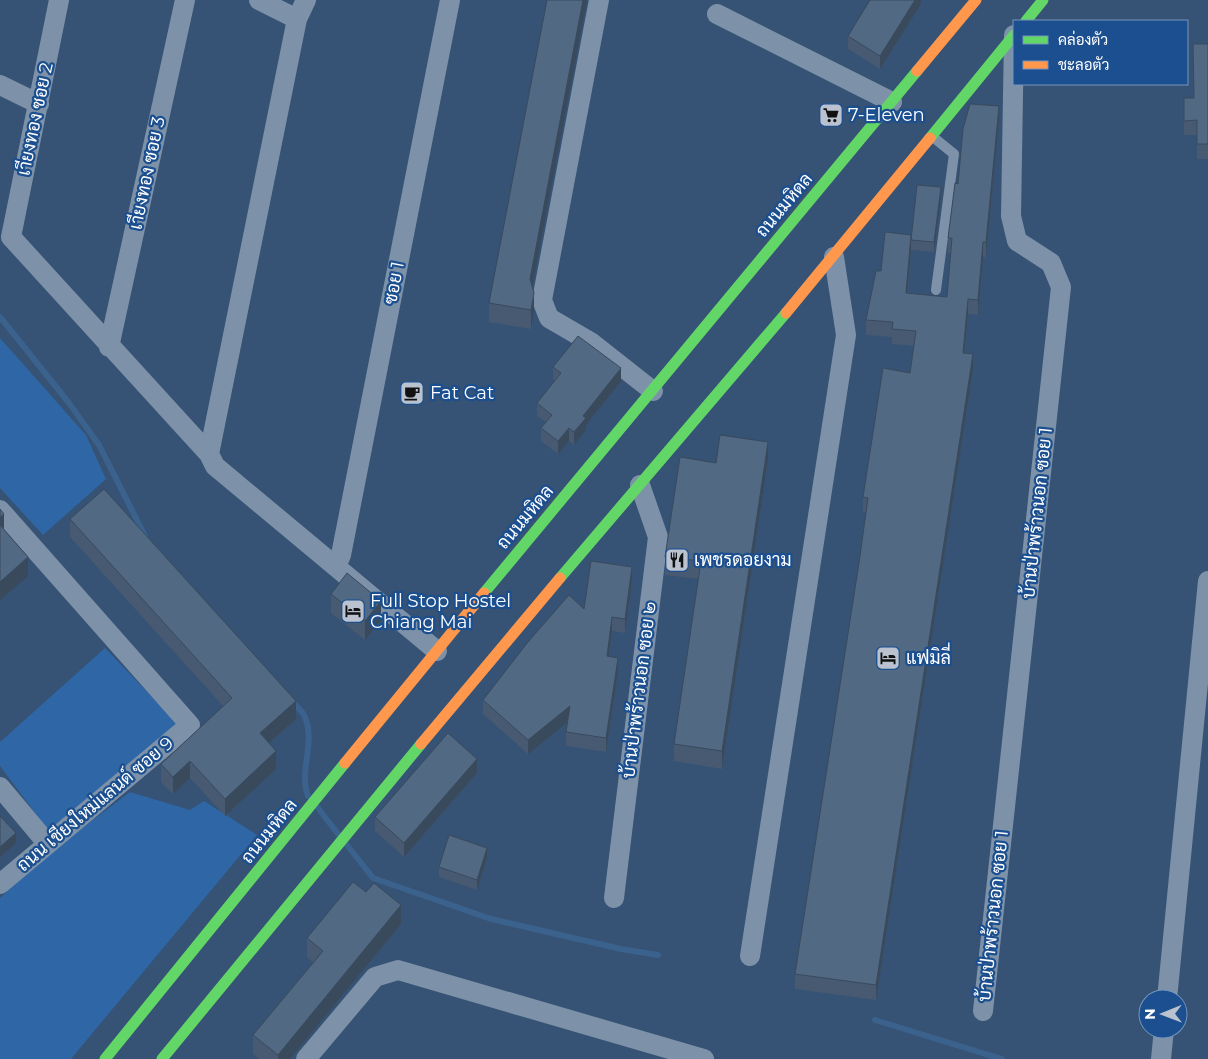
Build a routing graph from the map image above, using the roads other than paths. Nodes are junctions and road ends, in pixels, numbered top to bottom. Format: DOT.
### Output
graph roads {
  1 [pos="59,0"];
  2 [pos="184,0"];
  3 [pos="259,0"];
  4 [pos="306,0"];
  5 [pos="450,0"];
  6 [pos="599,0"];
  7 [pos="976,0"];
  8 [pos="1043,0"];
  9 [pos="716,14"];
  10 [pos="297,19"];
  11 [pos="1027,20"];
  12 [pos="1013,36"];
  13 [pos="1013,80"];
  14 [pos="0,86"];
  15 [pos="892,102"];
  16 [pos="39,104"];
  17 [pos="931,136"];
  18 [pos="834,257"];
  19 [pos="936,290"];
  20 [pos="109,347"];
  21 [pos="653,391"];
  22 [pos="209,454"];
  23 [pos="640,485"];
  24 [pos="0,510"];
  25 [pos="339,561"];
  26 [pos="1208,581"];
  27 [pos="1206,626"];
  28 [pos="441,645"];
  29 [pos="0,787"];
  30 [pos="47,843"];
  31 [pos="0,884"];
  32 [pos="614,898"];
  33 [pos="750,956"];
  34 [pos="1168,989"];
  35 [pos="983,1011"];
  36 [pos="1163,1039"];
  37 [pos="172,1056"];
  38 [pos="105,1059"];
  39 [pos="306,1059"];
  40 [pos="704,1059"];
  41 [pos="1161,1059"];
  1 -- 16 [label="street, เาียงทอง ซอย 2"];
  2 -- 20 [label="street, เาียงทอง ซอย 3"];
  3 -- 10 [label="street"];
  4 -- 10 [label="street"];
  5 -- 25 [label="street, ซอย 1"];
  6 -- 21 [label="street"];
  7 -- 15 [label="main road, ถนนมหิดล"];
  8 -- 11 [label="main road"];
  9 -- 15 [label="street"];
  10 -- 22 [label="street"];
  12 -- 17 [label="main road"];
  13 -- 35 [label="street, บ้านป่าพร้าวนอก ซอย 1"];
  14 -- 16 [label="street"];
  15 -- 21 [label="main road, ถนนมหิดล"];
  16 -- 20 [label="street, เาียงทอง ซอย 2"];
  17 -- 18 [label="main road"];
  17 -- 19 [label="lane"];
  18 -- 23 [label="main road"];
  18 -- 33 [label="street"];
  20 -- 22 [label="street"];
  21 -- 28 [label="main road, ถนนมหิดล"];
  22 -- 25 [label="street"];
  23 -- 32 [label="street, บ้านป่าพร้าวนอก ซอย ๒"];
  23 -- 37 [label="main road"];
  24 -- 30 [label="street, ถนน เชียงใหม่แลนด์ ซอย 9"];
  25 -- 28 [label="street"];
  26 -- 27 [label="street"];
  27 -- 34 [label="street"];
  28 -- 38 [label="main road, ถนนมหิดล"];
  29 -- 30 [label="street"];
  30 -- 31 [label="street, ถนน เชียงใหม่แลนด์ ซอย 9"];
  36 -- 41 [label="street"];
  39 -- 40 [label="street"];
}
